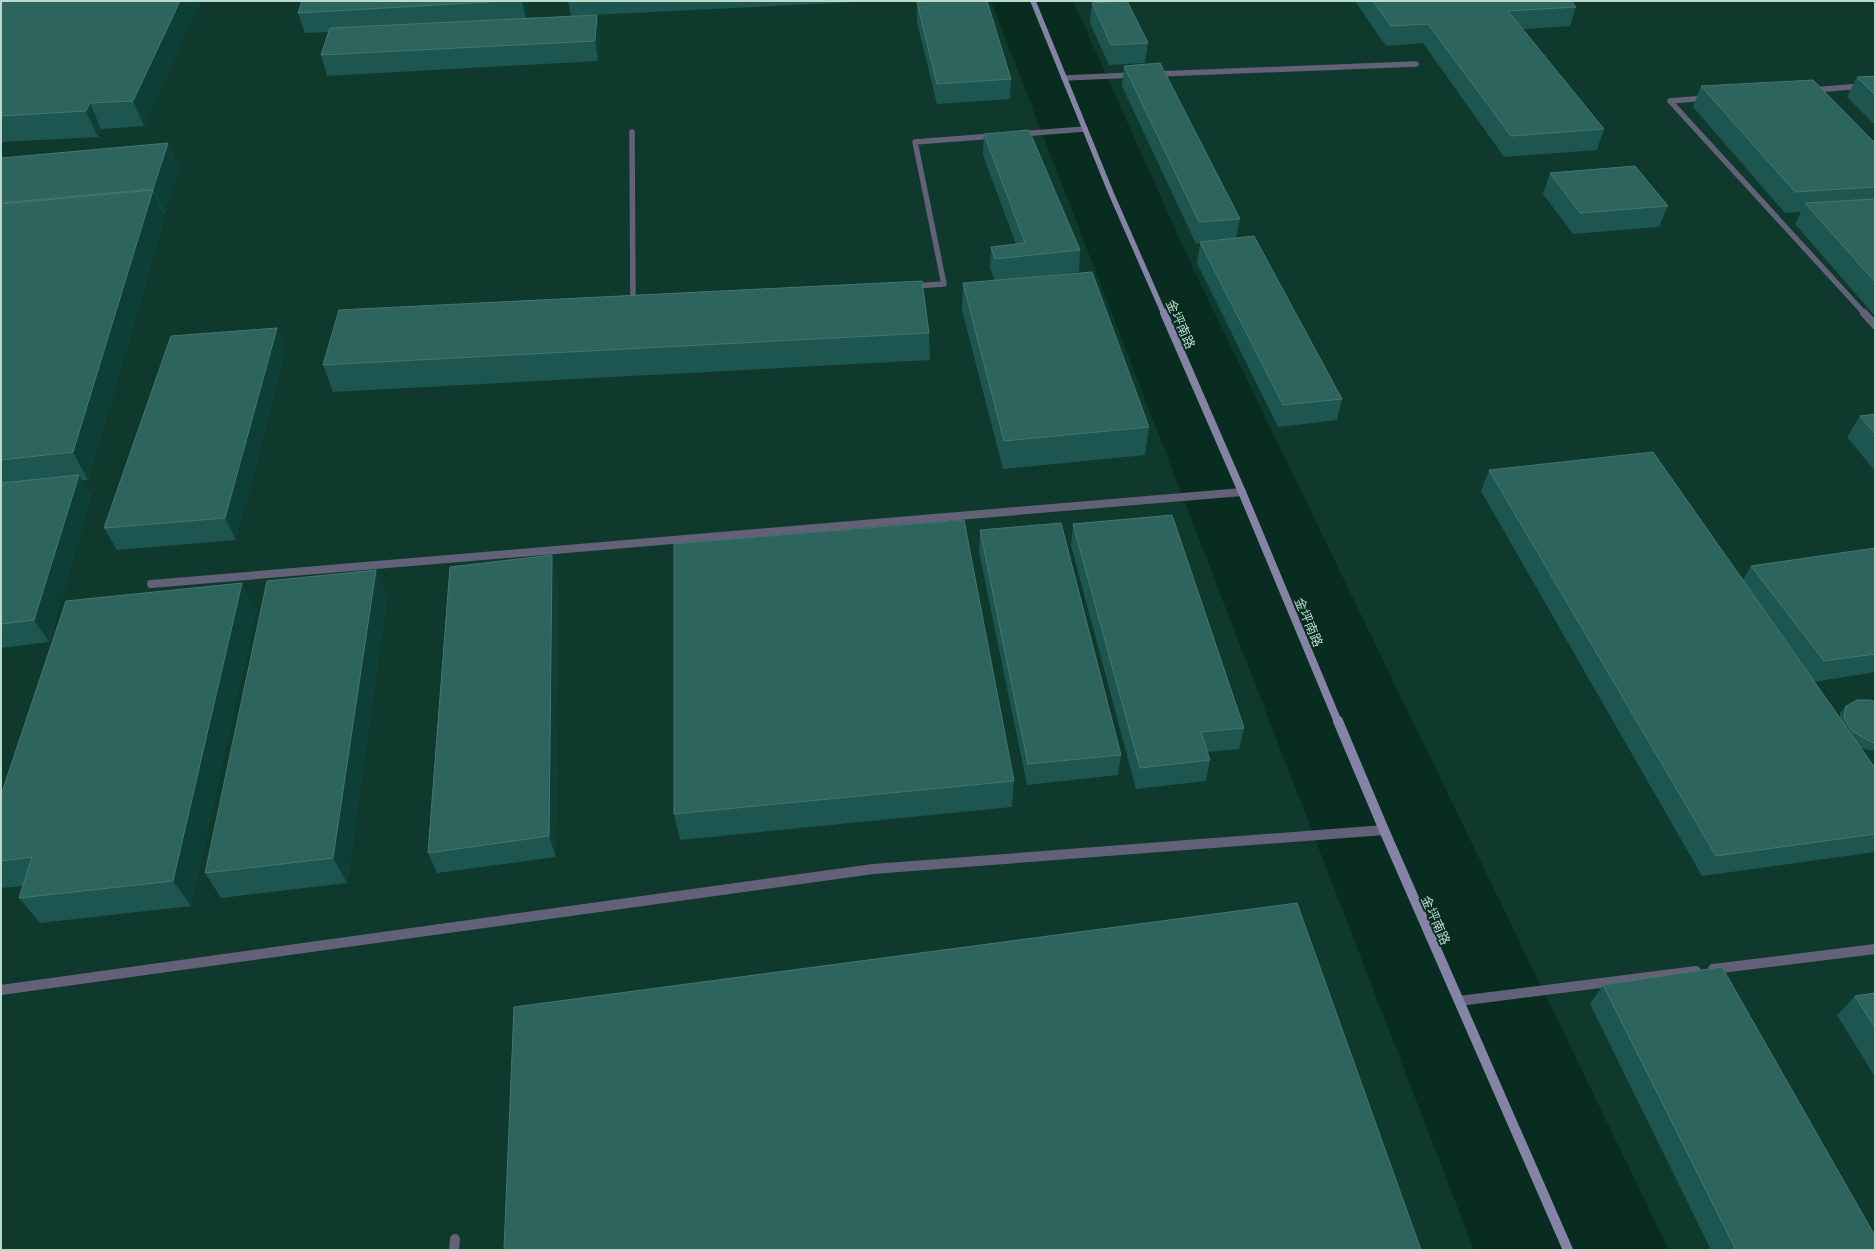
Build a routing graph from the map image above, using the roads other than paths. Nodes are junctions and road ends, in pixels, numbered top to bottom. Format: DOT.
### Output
graph roads {
  1 [pos="1033,1"];
  2 [pos="1416,64"];
  3 [pos="1142,75"];
  4 [pos="1150,75"];
  5 [pos="1064,78"];
  6 [pos="1875,85"];
  7 [pos="1808,90"];
  8 [pos="1815,90"];
  9 [pos="1821,95"];
  10 [pos="1708,98"];
  11 [pos="1085,130"];
  12 [pos="632,132"];
  13 [pos="1016,135"];
  14 [pos="1000,136"];
  15 [pos="904,287"];
  16 [pos="641,307"];
  17 [pos="1875,325"];
  18 [pos="1242,492"];
  19 [pos="151,584"];
  20 [pos="1384,830"];
  21 [pos="1875,949"];
  22 [pos="1,990"];
  23 [pos="1458,1001"];
  24 [pos="1568,1250"];
  1 -- 5 [label="street, 金坪南路"];
  2 -- 4 [label="street"];
  3 -- 5 [label="street"];
  5 -- 11 [label="street, 金坪南路"];
  6 -- 8 [label="street"];
  7 -- 8 [label="street"];
  8 -- 9 [label="street"];
  10 -- 17 [label="street"];
  11 -- 13 [label="street"];
  11 -- 18 [label="street, 金坪南路"];
  12 -- 16 [label="street"];
  14 -- 15 [label="street"];
  18 -- 19 [label="street"];
  18 -- 20 [label="street, 金坪南路"];
  20 -- 22 [label="street"];
  20 -- 23 [label="street, 金坪南路"];
  21 -- 23 [label="street"];
  23 -- 24 [label="street, 金坪南路"];
}
